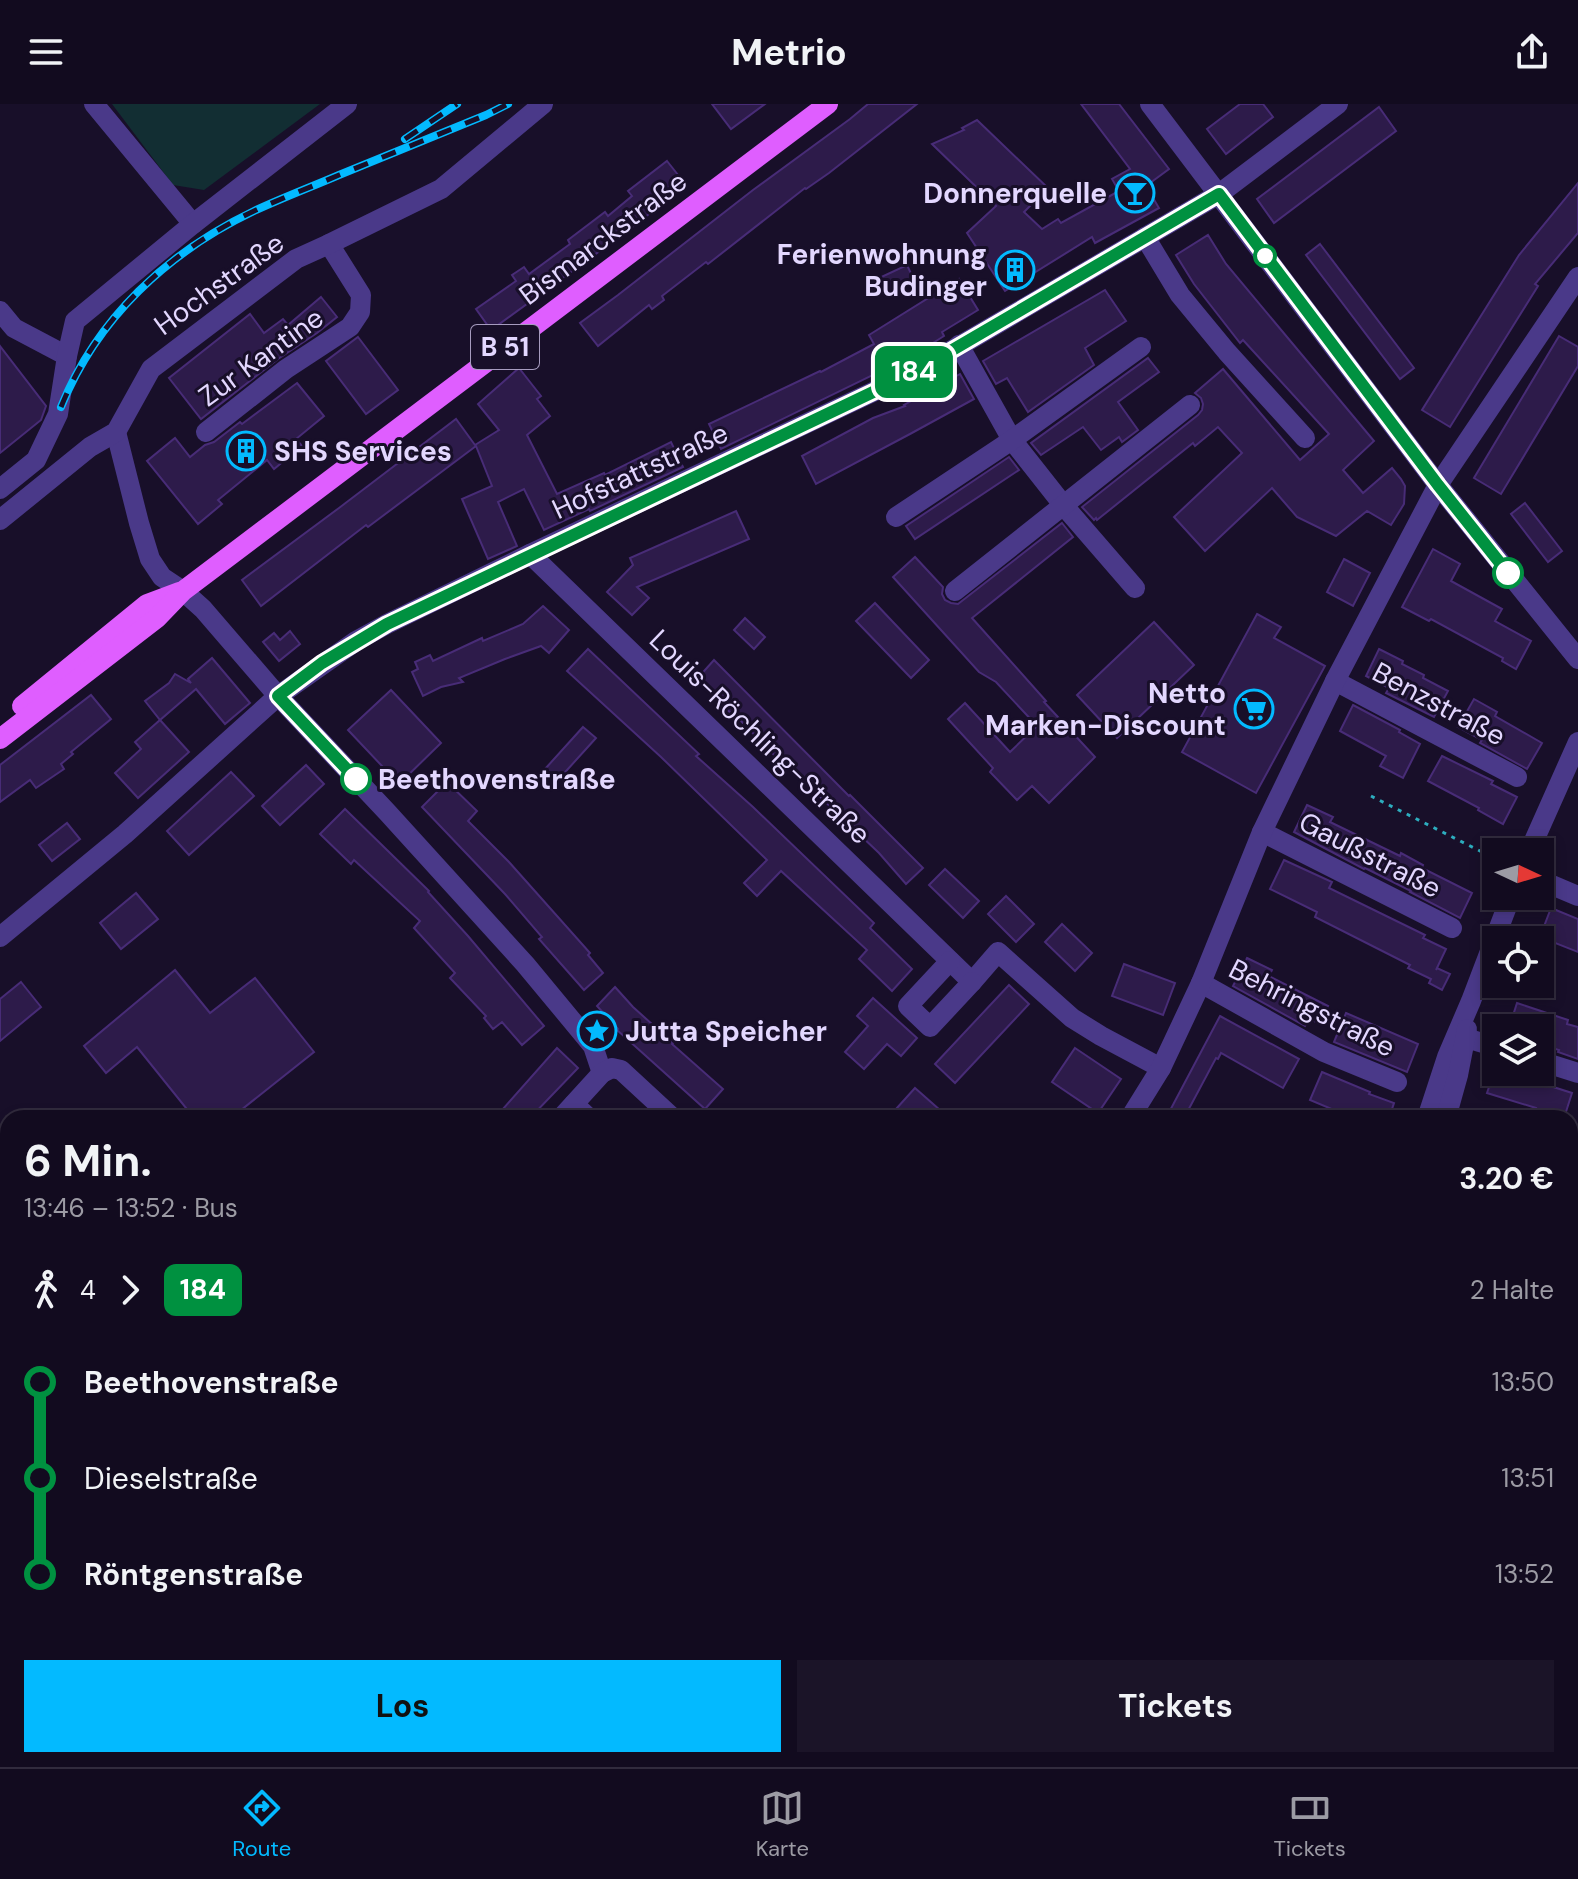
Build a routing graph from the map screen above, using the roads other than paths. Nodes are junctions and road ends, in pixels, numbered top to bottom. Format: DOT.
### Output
graph roads {
  1 [pos="94,104"];
  2 [pos="347,104"];
  3 [pos="543,104"];
  4 [pos="828,104"];
  5 [pos="1150,104"];
  6 [pos="1338,104"];
  7 [pos="1219,194"];
  8 [pos="193,224"];
  9 [pos="1145,237"];
  10 [pos="329,244"];
  11 [pos="1578,277"];
  12 [pos="0,311"];
  13 [pos="959,345"];
  14 [pos="1141,347"];
  15 [pos="67,356"];
  16 [pos="1190,405"];
  17 [pos="116,432"];
  18 [pos="206,432"];
  19 [pos="1305,438"];
  20 [pos="1012,440"];
  21 [pos="1438,485"];
  22 [pos="0,489"];
  23 [pos="1064,506"];
  24 [pos="896,517"];
  25 [pos="0,520"];
  26 [pos="530,554"];
  27 [pos="1135,588"];
  28 [pos="183,591"];
  29 [pos="955,591"];
  30 [pos="1578,659"];
  31 [pos="1335,681"];
  32 [pos="278,696"];
  33 [pos="0,724"];
  34 [pos="0,739"];
  35 [pos="1578,742"];
  36 [pos="1517,777"];
  37 [pos="1262,832"];
  38 [pos="1535,838"];
  39 [pos="1554,886"];
  40 [pos="1578,896"];
  41 [pos="1506,910"];
  42 [pos="1452,928"];
  43 [pos="0,937"];
  44 [pos="950,961"];
  45 [pos="972,982"];
  46 [pos="1201,983"];
  47 [pos="1471,1001"];
  48 [pos="1466,1038"];
  49 [pos="1482,1043"];
  50 [pos="1554,1065"];
  51 [pos="1161,1068"];
  52 [pos="602,1073"];
  53 [pos="1578,1073"];
  54 [pos="1397,1082"];
  55 [pos="577,1110"];
  56 [pos="664,1110"];
  57 [pos="1135,1110"];
  58 [pos="1430,1110"];
  59 [pos="1448,1110"];
  1 -- 8 [label="street"];
  2 -- 8 [label="street"];
  3 -- 10 [label="street, Hochstraße"];
  4 -- 28 [label="main road, Bismarckstraße / B 51"];
  5 -- 7 [label="street"];
  6 -- 7 [label="street, Hofstattstraße"];
  7 -- 9 [label="street, Hofstattstraße"];
  7 -- 21 [label="street"];
  8 -- 15 [label="street"];
  9 -- 13 [label="street, Hofstattstraße"];
  9 -- 19 [label="street"];
  10 -- 17 [label="street, Hochstraße"];
  10 -- 18 [label="street, Zur Kantine"];
  11 -- 21 [label="street"];
  12 -- 15 [label="street"];
  13 -- 20 [label="street"];
  13 -- 26 [label="street, Hofstattstraße"];
  14 -- 20 [label="street"];
  15 -- 22 [label="street"];
  16 -- 23 [label="street"];
  17 -- 25 [label="street, Hochstraße"];
  17 -- 28 [label="street"];
  20 -- 23 [label="street"];
  20 -- 24 [label="street"];
  21 -- 30 [label="street"];
  21 -- 31 [label="street"];
  23 -- 27 [label="street"];
  23 -- 29 [label="street"];
  26 -- 32 [label="street, Hofstattstraße"];
  26 -- 44 [label="street, Louis-Röchling-Straße"];
  28 -- 32 [label="street"];
  28 -- 33 [label="main road, Bismarckstraße / B 51"];
  28 -- 34 [label="main road, Bismarckstraße / B 51"];
  31 -- 36 [label="street, Benzstraße"];
  31 -- 37 [label="street"];
  32 -- 43 [label="street, Hofstattstraße"];
  32 -- 52 [label="street"];
  35 -- 38 [label="street"];
  37 -- 42 [label="street, Gaußstraße"];
  37 -- 46 [label="street"];
  39 -- 40 [label="street"];
  41 -- 47 [label="street"];
  44 -- 45 [label="street, Louis-Röchling-Straße"];
  44 -- 45 [label="street"];
  45 -- 51 [label="street"];
  46 -- 51 [label="street"];
  46 -- 54 [label="street, Behringstraße"];
  47 -- 48 [label="street"];
  47 -- 58 [label="street"];
  48 -- 49 [label="street"];
  48 -- 59 [label="street"];
  50 -- 53 [label="street"];
  51 -- 57 [label="street"];
  52 -- 55 [label="street"];
  52 -- 56 [label="street"];
}
